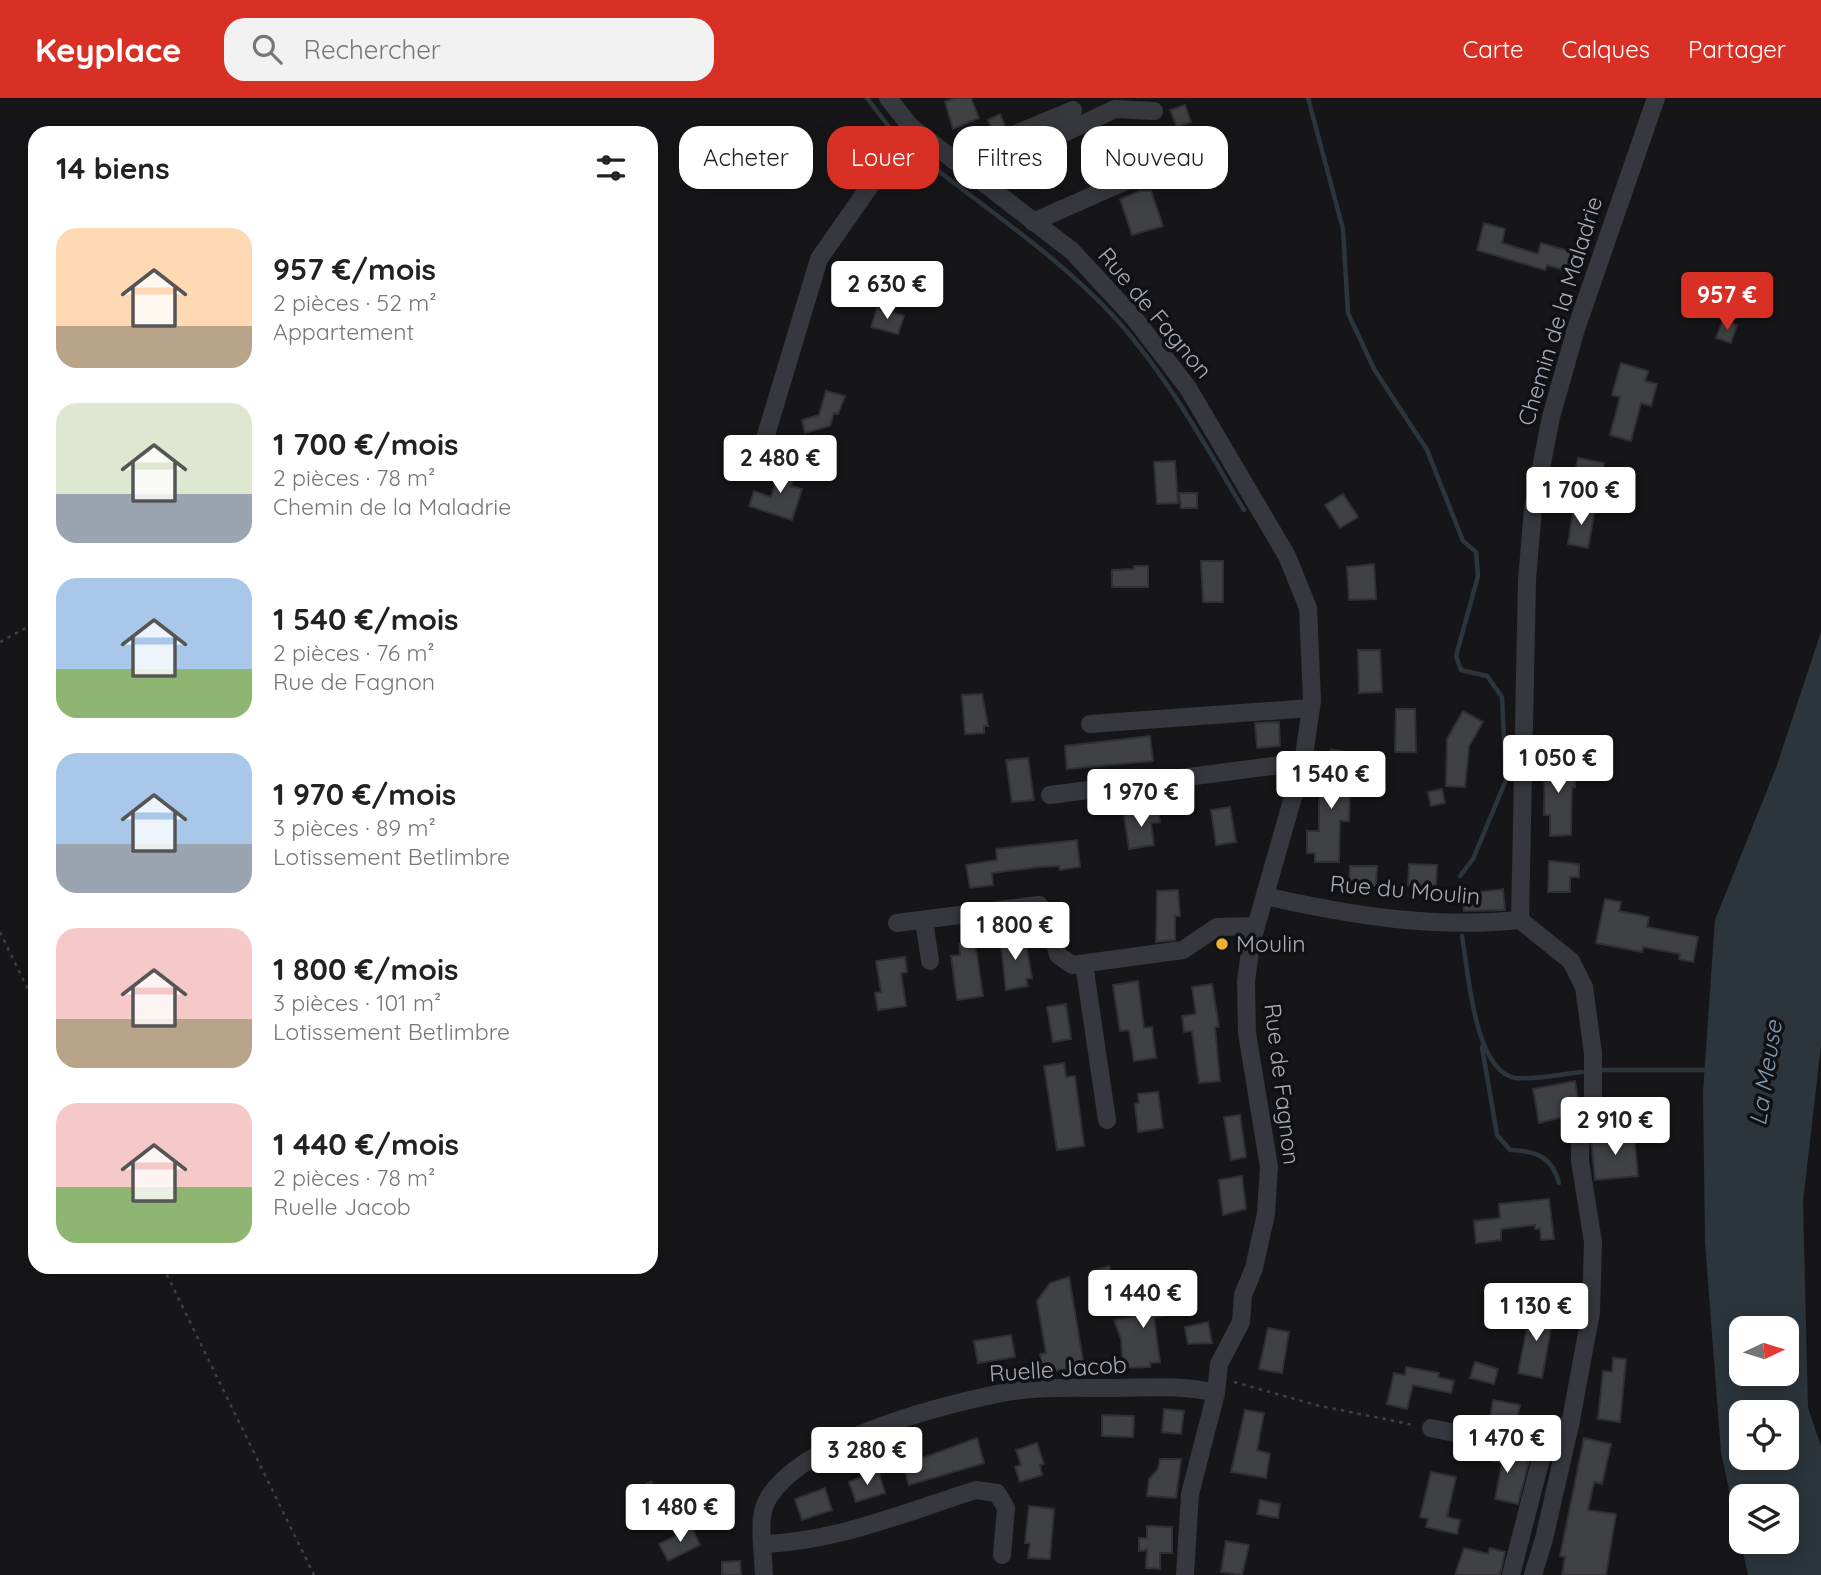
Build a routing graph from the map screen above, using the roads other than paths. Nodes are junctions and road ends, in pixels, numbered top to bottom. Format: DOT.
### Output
graph roads {
  1 [pos="888,98"];
  2 [pos="1656,98"];
  3 [pos="1073,110"];
  4 [pos="1154,111"];
  5 [pos="910,126"];
  6 [pos="1035,126"];
  7 [pos="1067,131"];
  8 [pos="939,149"];
  9 [pos="953,160"];
  10 [pos="868,189"];
  11 [pos="989,189"];
  12 [pos="1107,189"];
  13 [pos="1032,222"];
  14 [pos="760,455"];
  15 [pos="1311,708"];
  16 [pos="1090,724"];
  17 [pos="1303,762"];
  18 [pos="1050,795"];
  19 [pos="1265,896"];
  20 [pos="924,920"];
  21 [pos="1520,920"];
  22 [pos="897,923"];
  23 [pos="1255,926"];
  24 [pos="930,961"];
  25 [pos="1084,964"];
  26 [pos="1107,1120"];
  27 [pos="1216,1385"];
  28 [pos="1570,1425"];
  29 [pos="1431,1428"];
  30 [pos="1542,1452"];
  31 [pos="762,1544"];
  32 [pos="1003,1555"];
  33 [pos="764,1575"];
  34 [pos="1185,1575"];
  35 [pos="1511,1575"];
  36 [pos="1533,1575"];
  1 -- 5 [label="street, Rue de Fagnon"];
  2 -- 21 [label="street, Chemin de la Maladrie"];
  3 -- 6 [label="street"];
  4 -- 7 [label="street"];
  8 -- 9 [label="street, Rue de Fagnon"];
  10 -- 14 [label="street"];
  11 -- 13 [label="street, Rue de Fagnon"];
  12 -- 13 [label="street"];
  13 -- 15 [label="street, Rue de Fagnon"];
  15 -- 16 [label="street"];
  15 -- 17 [label="street, Rue de Fagnon"];
  17 -- 18 [label="street"];
  17 -- 19 [label="street, Rue de Fagnon"];
  19 -- 21 [label="street, Rue du Moulin"];
  19 -- 23 [label="street, Rue de Fagnon"];
  20 -- 22 [label="street"];
  20 -- 24 [label="street"];
  20 -- 25 [label="street"];
  21 -- 28 [label="street"];
  23 -- 25 [label="street"];
  23 -- 27 [label="street, Rue de Fagnon"];
  25 -- 26 [label="street"];
  27 -- 31 [label="street, Ruelle Jacob"];
  27 -- 34 [label="street, Rue de Fagnon"];
  28 -- 30 [label="street"];
  28 -- 36 [label="street"];
  29 -- 30 [label="street"];
  30 -- 35 [label="street"];
  31 -- 32 [label="street"];
  31 -- 33 [label="street, Ruelle Jacob"];
}
